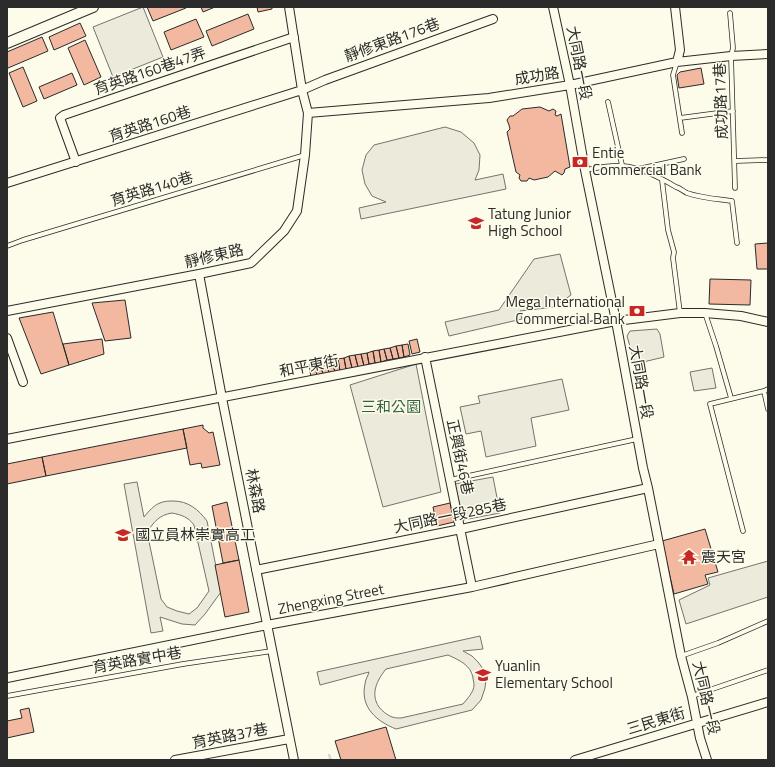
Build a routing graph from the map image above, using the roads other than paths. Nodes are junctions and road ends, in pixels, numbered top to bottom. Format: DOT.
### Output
graph roads {
  1 [pos="93,7"];
  2 [pos="289,7"];
  3 [pos="553,7"];
  4 [pos="675,7"];
  5 [pos="730,13"];
  6 [pos="493,19"];
  7 [pos="294,37"];
  8 [pos="7,43"];
  9 [pos="768,54"];
  10 [pos="731,56"];
  11 [pos="677,62"];
  12 [pos="570,85"];
  13 [pos="302,90"];
  14 [pos="608,102"];
  15 [pos="733,111"];
  16 [pos="308,113"];
  17 [pos="680,118"];
  18 [pos="682,133"];
  19 [pos="305,155"];
  20 [pos="684,159"];
  21 [pos="768,160"];
  22 [pos="76,162"];
  23 [pos="735,162"];
  24 [pos="622,166"];
  25 [pos="637,169"];
  26 [pos="585,170"];
  27 [pos="662,180"];
  28 [pos="7,183"];
  29 [pos="735,188"];
  30 [pos="737,243"];
  31 [pos="7,246"];
  32 [pos="199,274"];
  33 [pos="7,312"];
  34 [pos="680,313"];
  35 [pos="705,313"];
  36 [pos="616,321"];
  37 [pos="768,322"];
  38 [pos="7,338"];
  39 [pos="426,357"];
  40 [pos="23,382"];
  41 [pos="766,390"];
  42 [pos="222,398"];
  43 [pos="731,398"];
  44 [pos="768,409"];
  45 [pos="7,439"];
  46 [pos="638,439"];
  47 [pos="450,480"];
  48 [pos="648,488"];
  49 [pos="461,529"];
  50 [pos="743,531"];
  51 [pos="659,544"];
  52 [pos="256,570"];
  53 [pos="472,587"];
  54 [pos="768,622"];
  55 [pos="267,625"];
  56 [pos="272,651"];
  57 [pos="682,656"];
  58 [pos="768,670"];
  59 [pos="7,678"];
  60 [pos="7,696"];
  61 [pos="692,697"];
  62 [pos="768,702"];
  63 [pos="698,723"];
  64 [pos="289,739"];
  65 [pos="175,760"];
  66 [pos="294,760"];
  67 [pos="575,760"];
  68 [pos="707,760"];
  1 -- 8 [label="street"];
  2 -- 7 [label="street, 靜修東路"];
  3 -- 12 [label="street, 大同路一段"];
  4 -- 11 [label="street"];
  5 -- 10 [label="lane, 成功路17巷"];
  6 -- 13 [label="street, 靜修東路176巷"];
  7 -- 13 [label="street, 靜修東路"];
  7 -- 22 [label="street, 育英路160巷47弄"];
  9 -- 10 [label="street, 成功路"];
  10 -- 11 [label="street, 成功路"];
  10 -- 15 [label="lane, 成功路17巷"];
  11 -- 12 [label="street, 成功路"];
  11 -- 17 [label="lane"];
  12 -- 16 [label="street, 成功路"];
  12 -- 26 [label="street, 大同路一段"];
  13 -- 16 [label="street, 靜修東路"];
  13 -- 22 [label="street, 育英路160巷"];
  14 -- 24 [label="lane"];
  15 -- 17 [label="lane"];
  15 -- 23 [label="lane, 成功路17巷"];
  16 -- 19 [label="street, 靜修東路"];
  17 -- 18 [label="lane"];
  19 -- 31 [label="lane, 育英路140巷"];
  19 -- 32 [label="street, 靜修東路"];
  20 -- 25 [label="lane"];
  21 -- 23 [label="lane"];
  22 -- 28 [label="street, 育英路160巷"];
  23 -- 29 [label="lane, 成功路17巷"];
  24 -- 25 [label="lane"];
  24 -- 26 [label="lane"];
  25 -- 27 [label="lane"];
  26 -- 36 [label="street, 大同路一段"];
  27 -- 30 [label="lane"];
  27 -- 34 [label="lane"];
  32 -- 33 [label="street, 靜修東路"];
  32 -- 42 [label="street, 林森路"];
  34 -- 35 [label="street, 和平東街"];
  34 -- 36 [label="street, 和平東街"];
  35 -- 37 [label="street, 和平東街"];
  35 -- 43 [label="lane"];
  36 -- 39 [label="street, 和平東街"];
  36 -- 46 [label="street, 大同路一段"];
  38 -- 40 [label="street"];
  39 -- 42 [label="street, 和平東街"];
  39 -- 47 [label="street, 正興街46巷"];
  41 -- 43 [label="lane"];
  41 -- 44 [label="lane"];
  42 -- 45 [label="street, 和平東街"];
  42 -- 52 [label="street, 林森路"];
  43 -- 50 [label="lane"];
  46 -- 47 [label="lane"];
  46 -- 48 [label="street, 大同路一段"];
  47 -- 49 [label="street, 正興街46巷"];
  48 -- 49 [label="street, 大同路一段285巷"];
  48 -- 51 [label="street, 大同路一段"];
  49 -- 52 [label="street, 大同路一段285巷"];
  49 -- 53 [label="street, 正興街46巷"];
  51 -- 53 [label="street, Zhengxing Street"];
  51 -- 57 [label="street, 大同路一段"];
  52 -- 55 [label="street, 林森路"];
  53 -- 55 [label="street, Zhengxing Street"];
  54 -- 57 [label="lane"];
  55 -- 56 [label="street, 林森路"];
  55 -- 59 [label="street, Zhengxing Street"];
  56 -- 60 [label="lane, 育英路實中巷"];
  56 -- 64 [label="street, 林森路"];
  57 -- 61 [label="street, 大同路一段"];
  58 -- 61 [label="lane"];
  61 -- 63 [label="street, 大同路一段"];
  62 -- 63 [label="street, 三民東街"];
  63 -- 67 [label="street, 三民東街"];
  63 -- 68 [label="street, 大同路一段"];
  64 -- 65 [label="street, 育英路37巷"];
  64 -- 66 [label="street, 林森路"];
}
